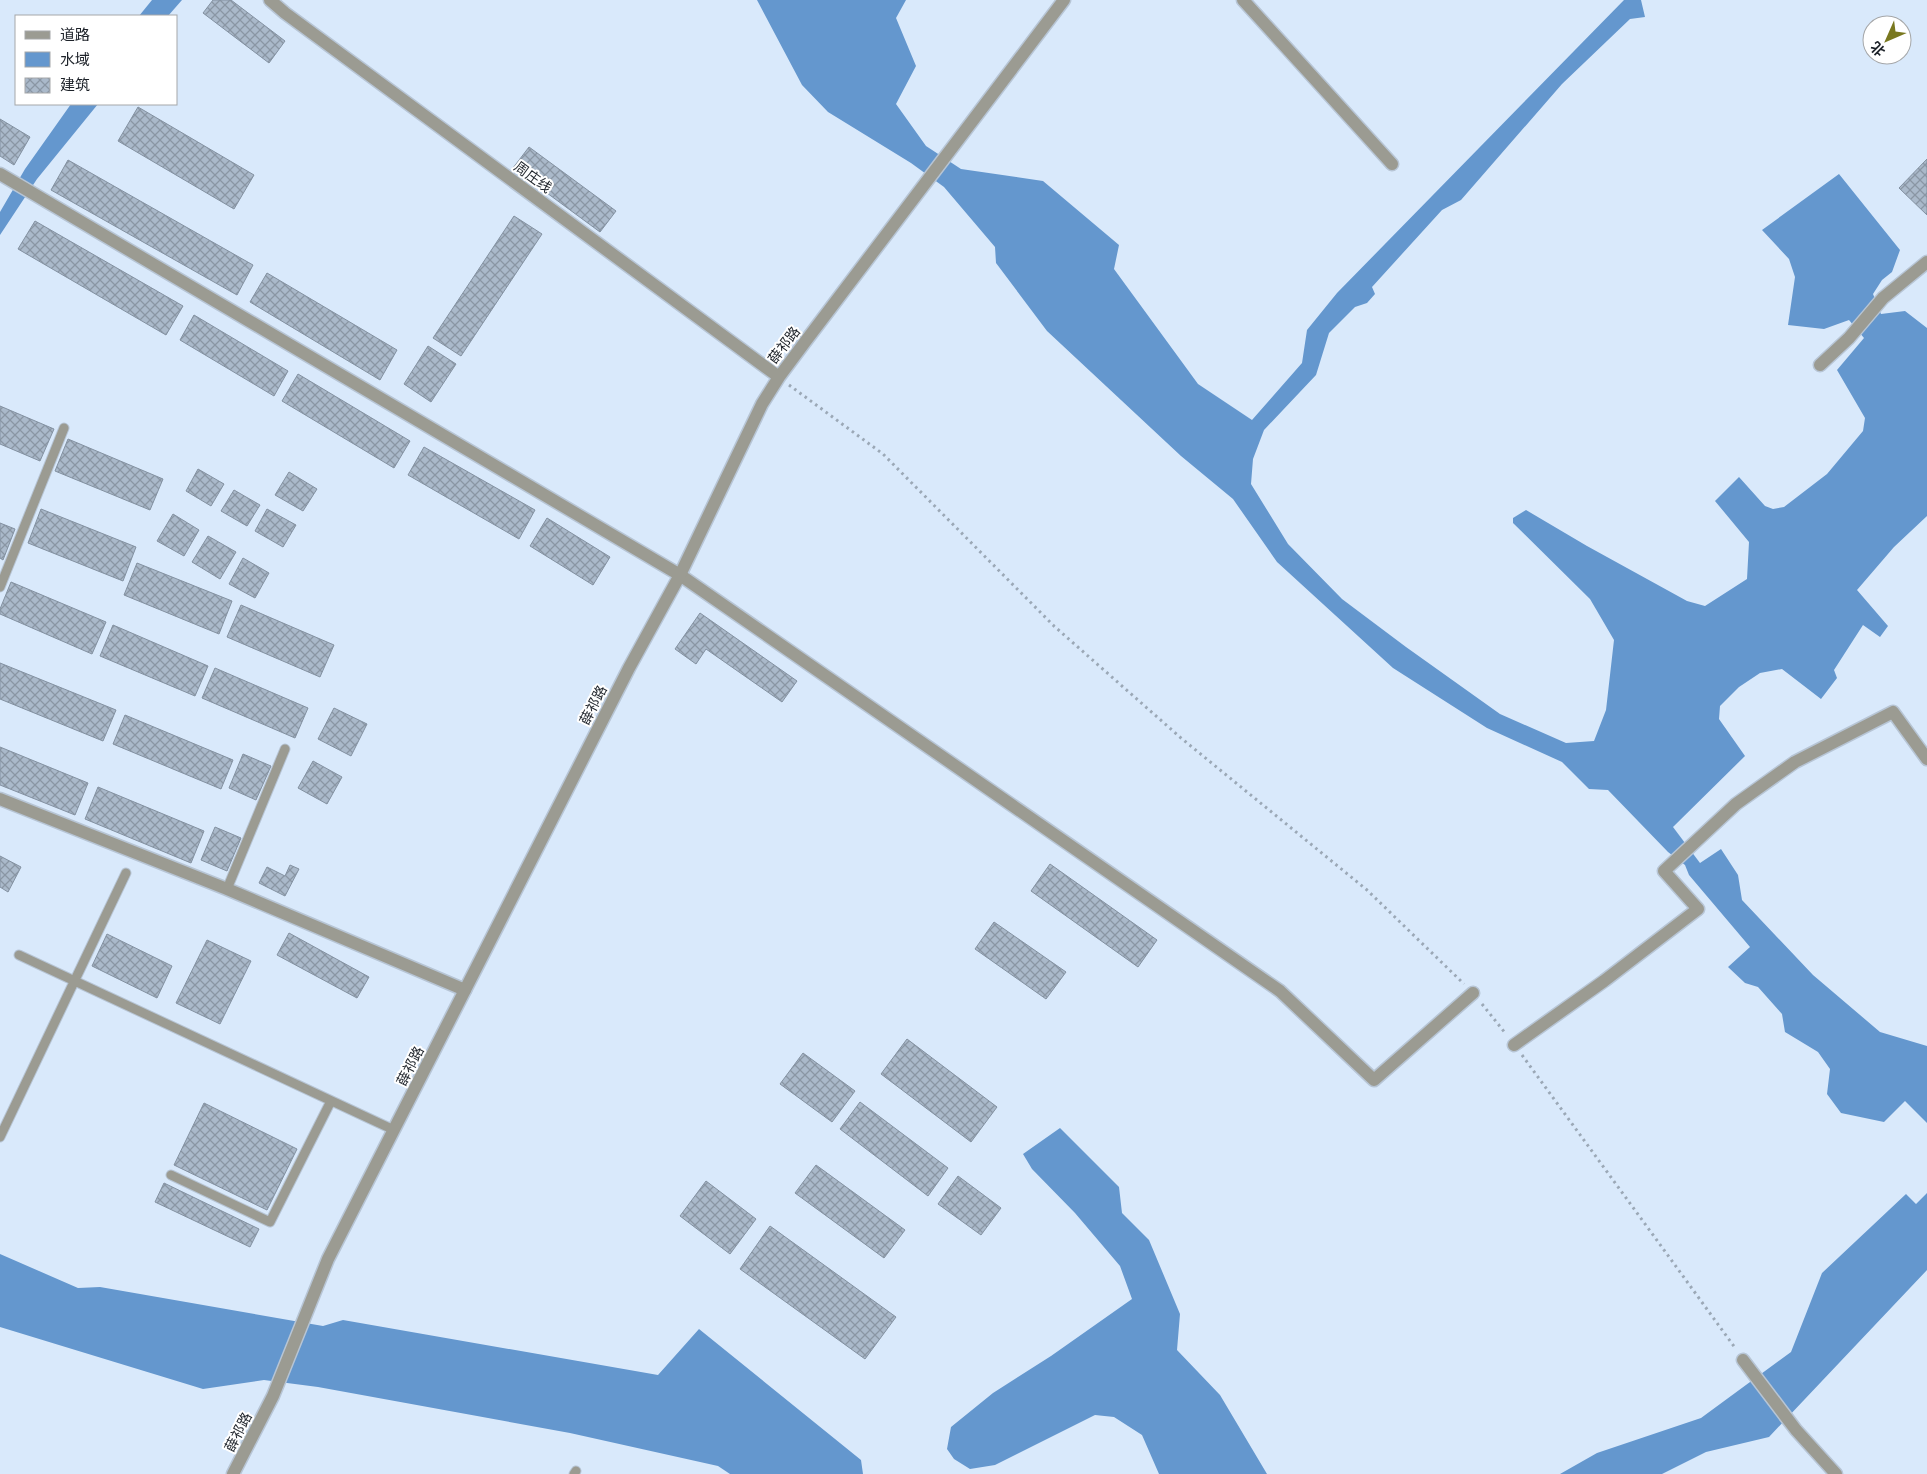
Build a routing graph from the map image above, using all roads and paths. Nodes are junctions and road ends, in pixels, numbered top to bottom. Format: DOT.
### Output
graph roads {
  1 [pos="270,0"];
  2 [pos="1064,0"];
  3 [pos="1242,0"];
  4 [pos="1392,164"];
  5 [pos="0,174"];
  6 [pos="1927,262"];
  7 [pos="1820,365"];
  8 [pos="779,377"];
  9 [pos="64,428"];
  10 [pos="680,575"];
  11 [pos="0,587"];
  12 [pos="285,750"];
  13 [pos="1927,759"];
  14 [pos="0,798"];
  15 [pos="126,873"];
  16 [pos="227,889"];
  17 [pos="20,955"];
  18 [pos="75,980"];
  19 [pos="466,990"];
  20 [pos="1473,993"];
  21 [pos="1514,1045"];
  22 [pos="331,1102"];
  23 [pos="394,1130"];
  24 [pos="0,1137"];
  25 [pos="171,1175"];
  26 [pos="1743,1360"];
  27 [pos="234,1474"];
  28 [pos="1836,1474"];
  1 -- 8 [label="street, 周庄线"];
  2 -- 8 [label="street, 薛祁路"];
  3 -- 4 [label="street"];
  5 -- 10 [label="street"];
  6 -- 7 [label="street"];
  8 -- 10 [label="street, 薛祁路"];
  8 -- 20 [label="path"];
  9 -- 11 [label="lane"];
  10 -- 19 [label="street, 薛祁路"];
  10 -- 20 [label="street"];
  12 -- 16 [label="lane"];
  13 -- 21 [label="street"];
  14 -- 16 [label="street"];
  15 -- 18 [label="lane"];
  16 -- 19 [label="street"];
  17 -- 18 [label="lane"];
  18 -- 22 [label="lane"];
  18 -- 24 [label="lane"];
  19 -- 23 [label="street, 薛祁路"];
  20 -- 21 [label="path"];
  21 -- 26 [label="path"];
  22 -- 23 [label="lane"];
  22 -- 25 [label="lane"];
  23 -- 27 [label="street, 薛祁路"];
  26 -- 28 [label="street"];
}
